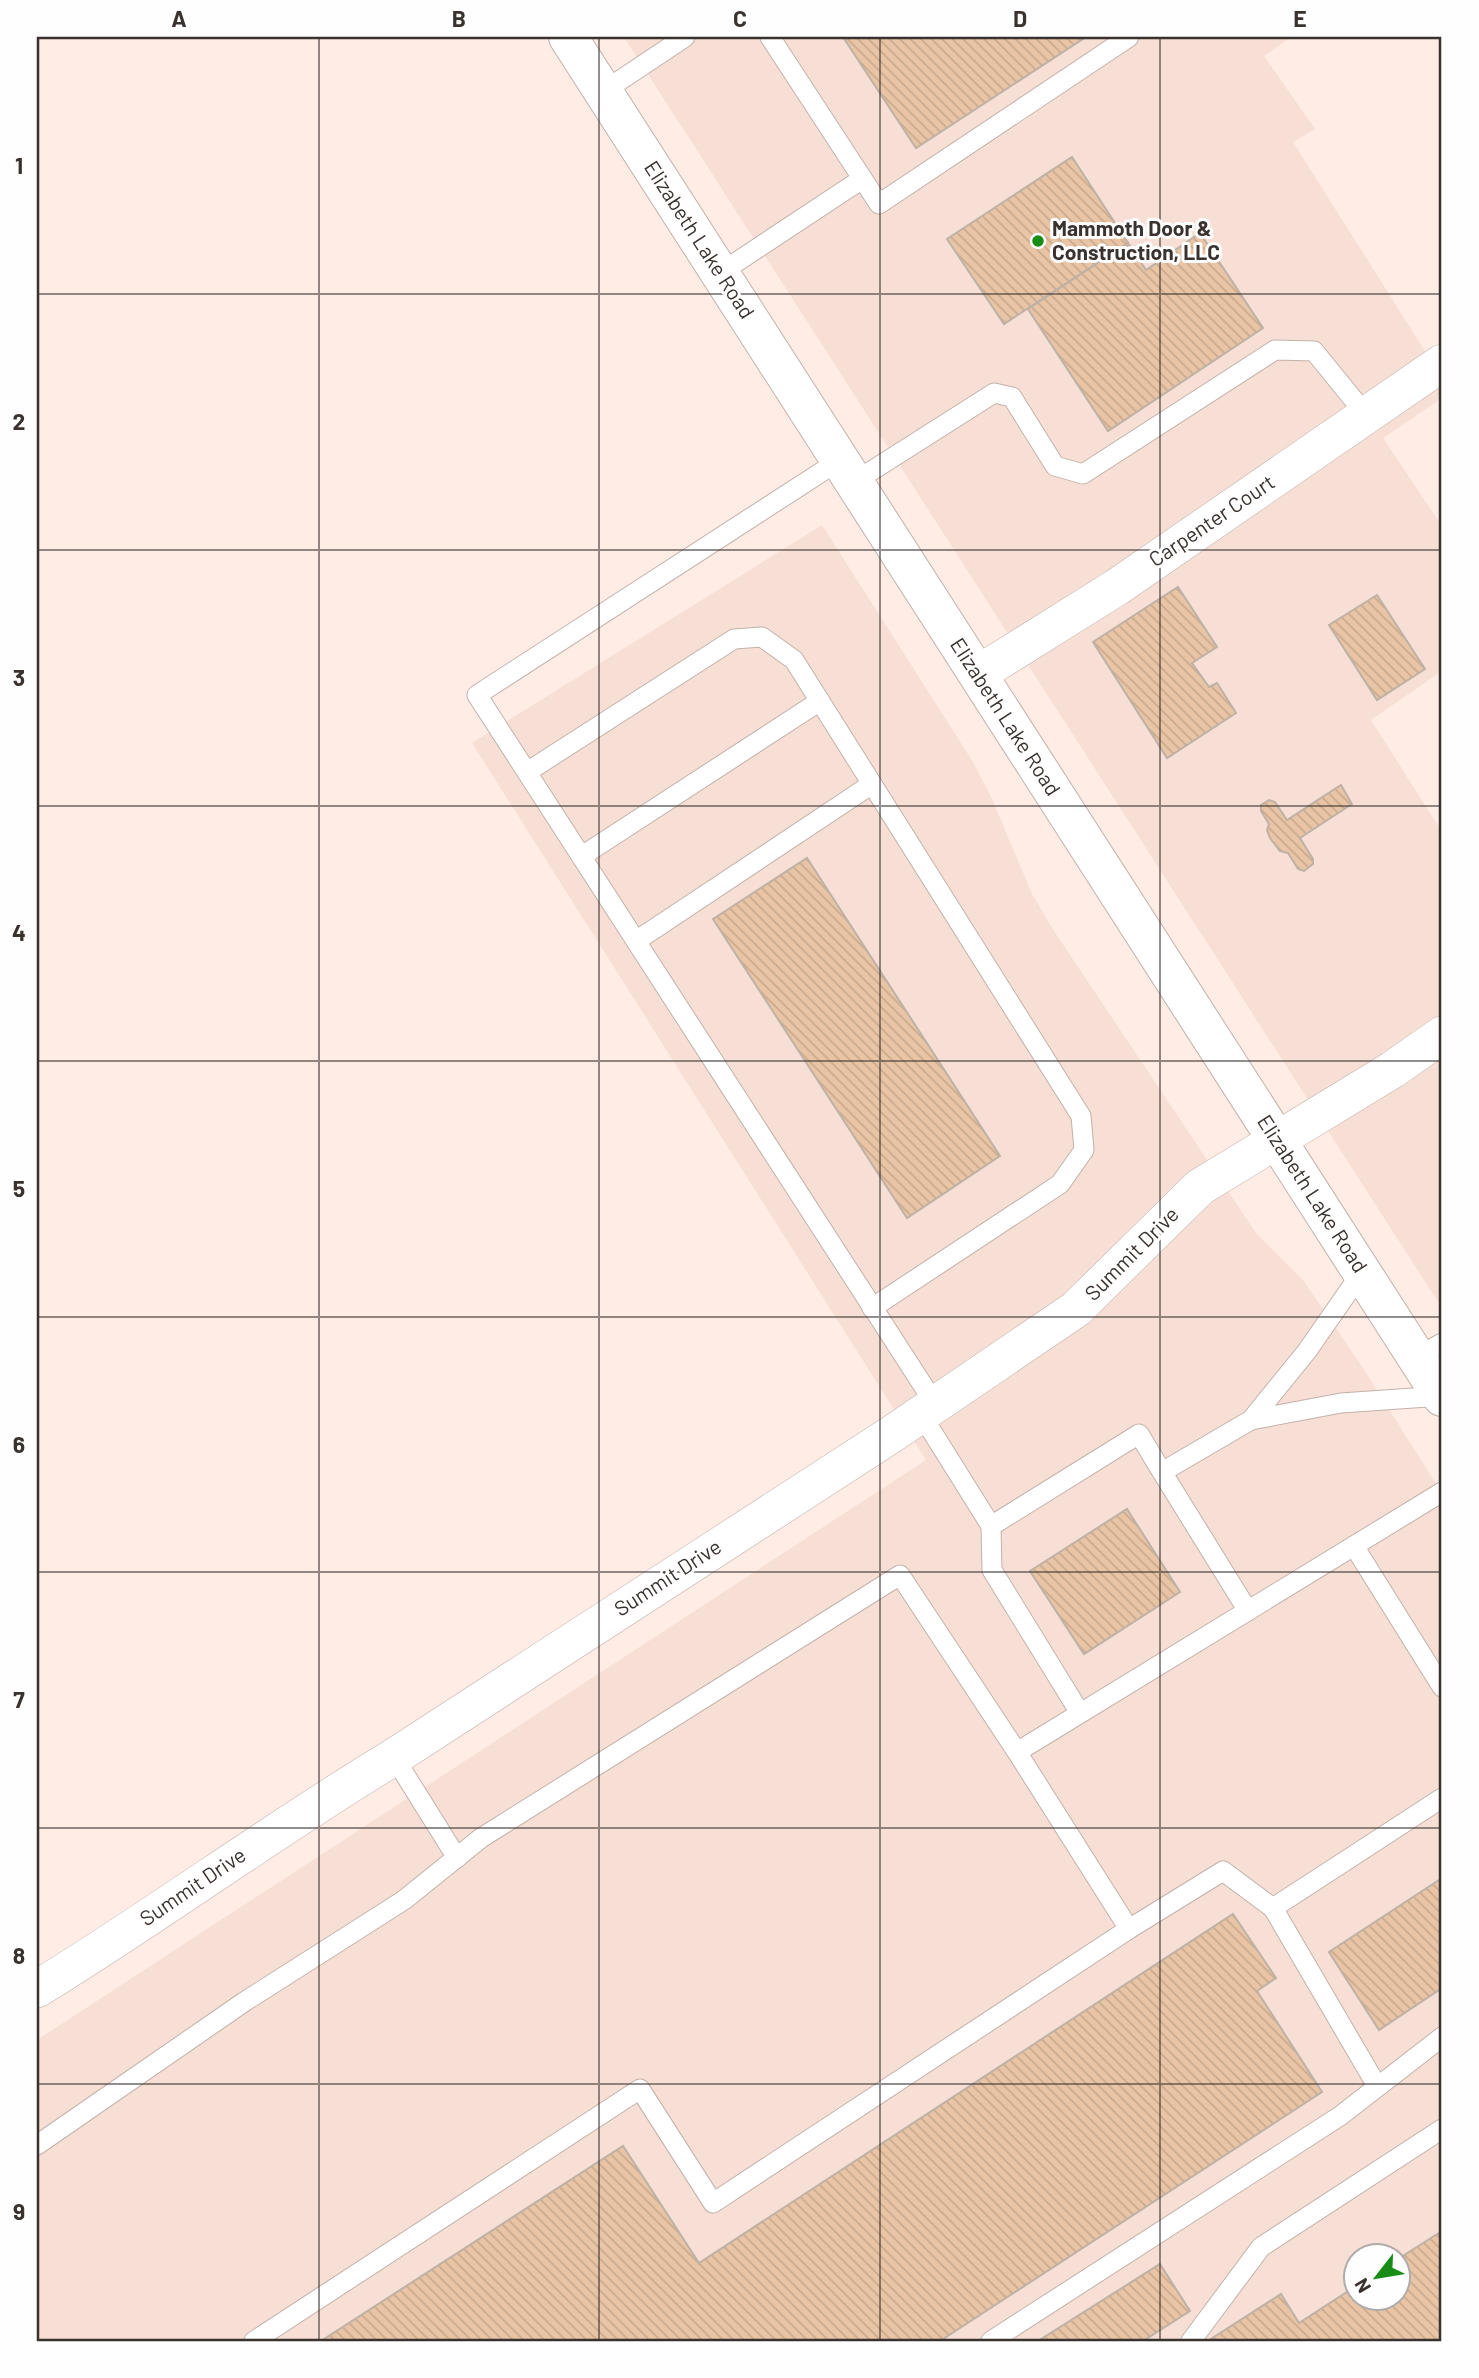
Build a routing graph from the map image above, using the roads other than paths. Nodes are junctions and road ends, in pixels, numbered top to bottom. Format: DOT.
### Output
graph roads {
  1 [pos="568,37"];
  2 [pos="685,37"];
  3 [pos="770,37"];
  4 [pos="1129,37"];
  5 [pos="604,91"];
  6 [pos="862,179"];
  7 [pos="720,273"];
  8 [pos="1442,363"];
  9 [pos="1366,415"];
  10 [pos="847,471"];
  11 [pos="978,674"];
  12 [pos="820,701"];
  13 [pos="527,772"];
  14 [pos="872,784"];
  15 [pos="582,856"];
  16 [pos="636,941"];
  17 [pos="1442,1035"];
  18 [pos="1278,1140"];
  19 [pos="1362,1272"];
  20 [pos="872,1308"];
  21 [pos="1429,1350"];
  22 [pos="1442,1397"];
  23 [pos="928,1409"];
  24 [pos="1251,1420"];
  25 [pos="1162,1472"];
  26 [pos="1442,1492"];
  27 [pos="991,1526"];
  28 [pos="1354,1546"];
  29 [pos="1248,1611"];
  30 [pos="1442,1687"];
  31 [pos="1080,1713"];
  32 [pos="1017,1752"];
  33 [pos="394,1756"];
  34 [pos="1442,1798"];
  35 [pos="457,1858"];
  36 [pos="1273,1908"];
  37 [pos="1129,1929"];
  38 [pos="37,1989"];
  39 [pos="1442,2037"];
  40 [pos="1377,2086"];
  41 [pos="1442,2129"];
  42 [pos="37,2146"];
  43 [pos="254,2341"];
  44 [pos="991,2341"];
  45 [pos="1191,2341"];
  1 -- 5 [label="main road, Elizabeth Lake Road"];
  2 -- 5 [label="lane"];
  3 -- 6 [label="lane"];
  4 -- 6 [label="lane"];
  5 -- 7 [label="main road, Elizabeth Lake Road"];
  6 -- 7 [label="lane"];
  7 -- 10 [label="main road, Elizabeth Lake Road"];
  8 -- 9 [label="street, Carpenter Court"];
  9 -- 10 [label="lane"];
  9 -- 11 [label="street, Carpenter Court"];
  10 -- 11 [label="main road, Elizabeth Lake Road"];
  10 -- 13 [label="lane"];
  11 -- 18 [label="main road, Elizabeth Lake Road"];
  12 -- 13 [label="lane"];
  12 -- 14 [label="lane"];
  12 -- 15 [label="lane"];
  13 -- 15 [label="lane"];
  14 -- 16 [label="lane"];
  14 -- 20 [label="lane"];
  15 -- 16 [label="lane"];
  16 -- 20 [label="lane"];
  17 -- 18 [label="street, Summit Drive"];
  18 -- 19 [label="main road, Elizabeth Lake Road"];
  18 -- 23 [label="street, Summit Drive"];
  19 -- 21 [label="main road, Elizabeth Lake Road"];
  19 -- 24 [label="lane"];
  20 -- 23 [label="lane"];
  21 -- 22 [label="main road, Elizabeth Lake Road"];
  22 -- 24 [label="lane"];
  23 -- 27 [label="lane"];
  23 -- 33 [label="street, Summit Drive"];
  24 -- 25 [label="lane"];
  25 -- 27 [label="lane"];
  25 -- 29 [label="lane"];
  26 -- 28 [label="lane"];
  27 -- 31 [label="lane"];
  28 -- 29 [label="lane"];
  28 -- 30 [label="lane"];
  29 -- 31 [label="lane"];
  31 -- 32 [label="lane"];
  32 -- 35 [label="lane"];
  32 -- 37 [label="lane"];
  33 -- 35 [label="lane"];
  33 -- 38 [label="street, Summit Drive"];
  34 -- 36 [label="lane"];
  35 -- 42 [label="lane"];
  36 -- 37 [label="lane"];
  36 -- 40 [label="lane"];
  37 -- 43 [label="lane"];
  39 -- 40 [label="lane"];
  40 -- 44 [label="lane"];
  41 -- 45 [label="lane"];
}
